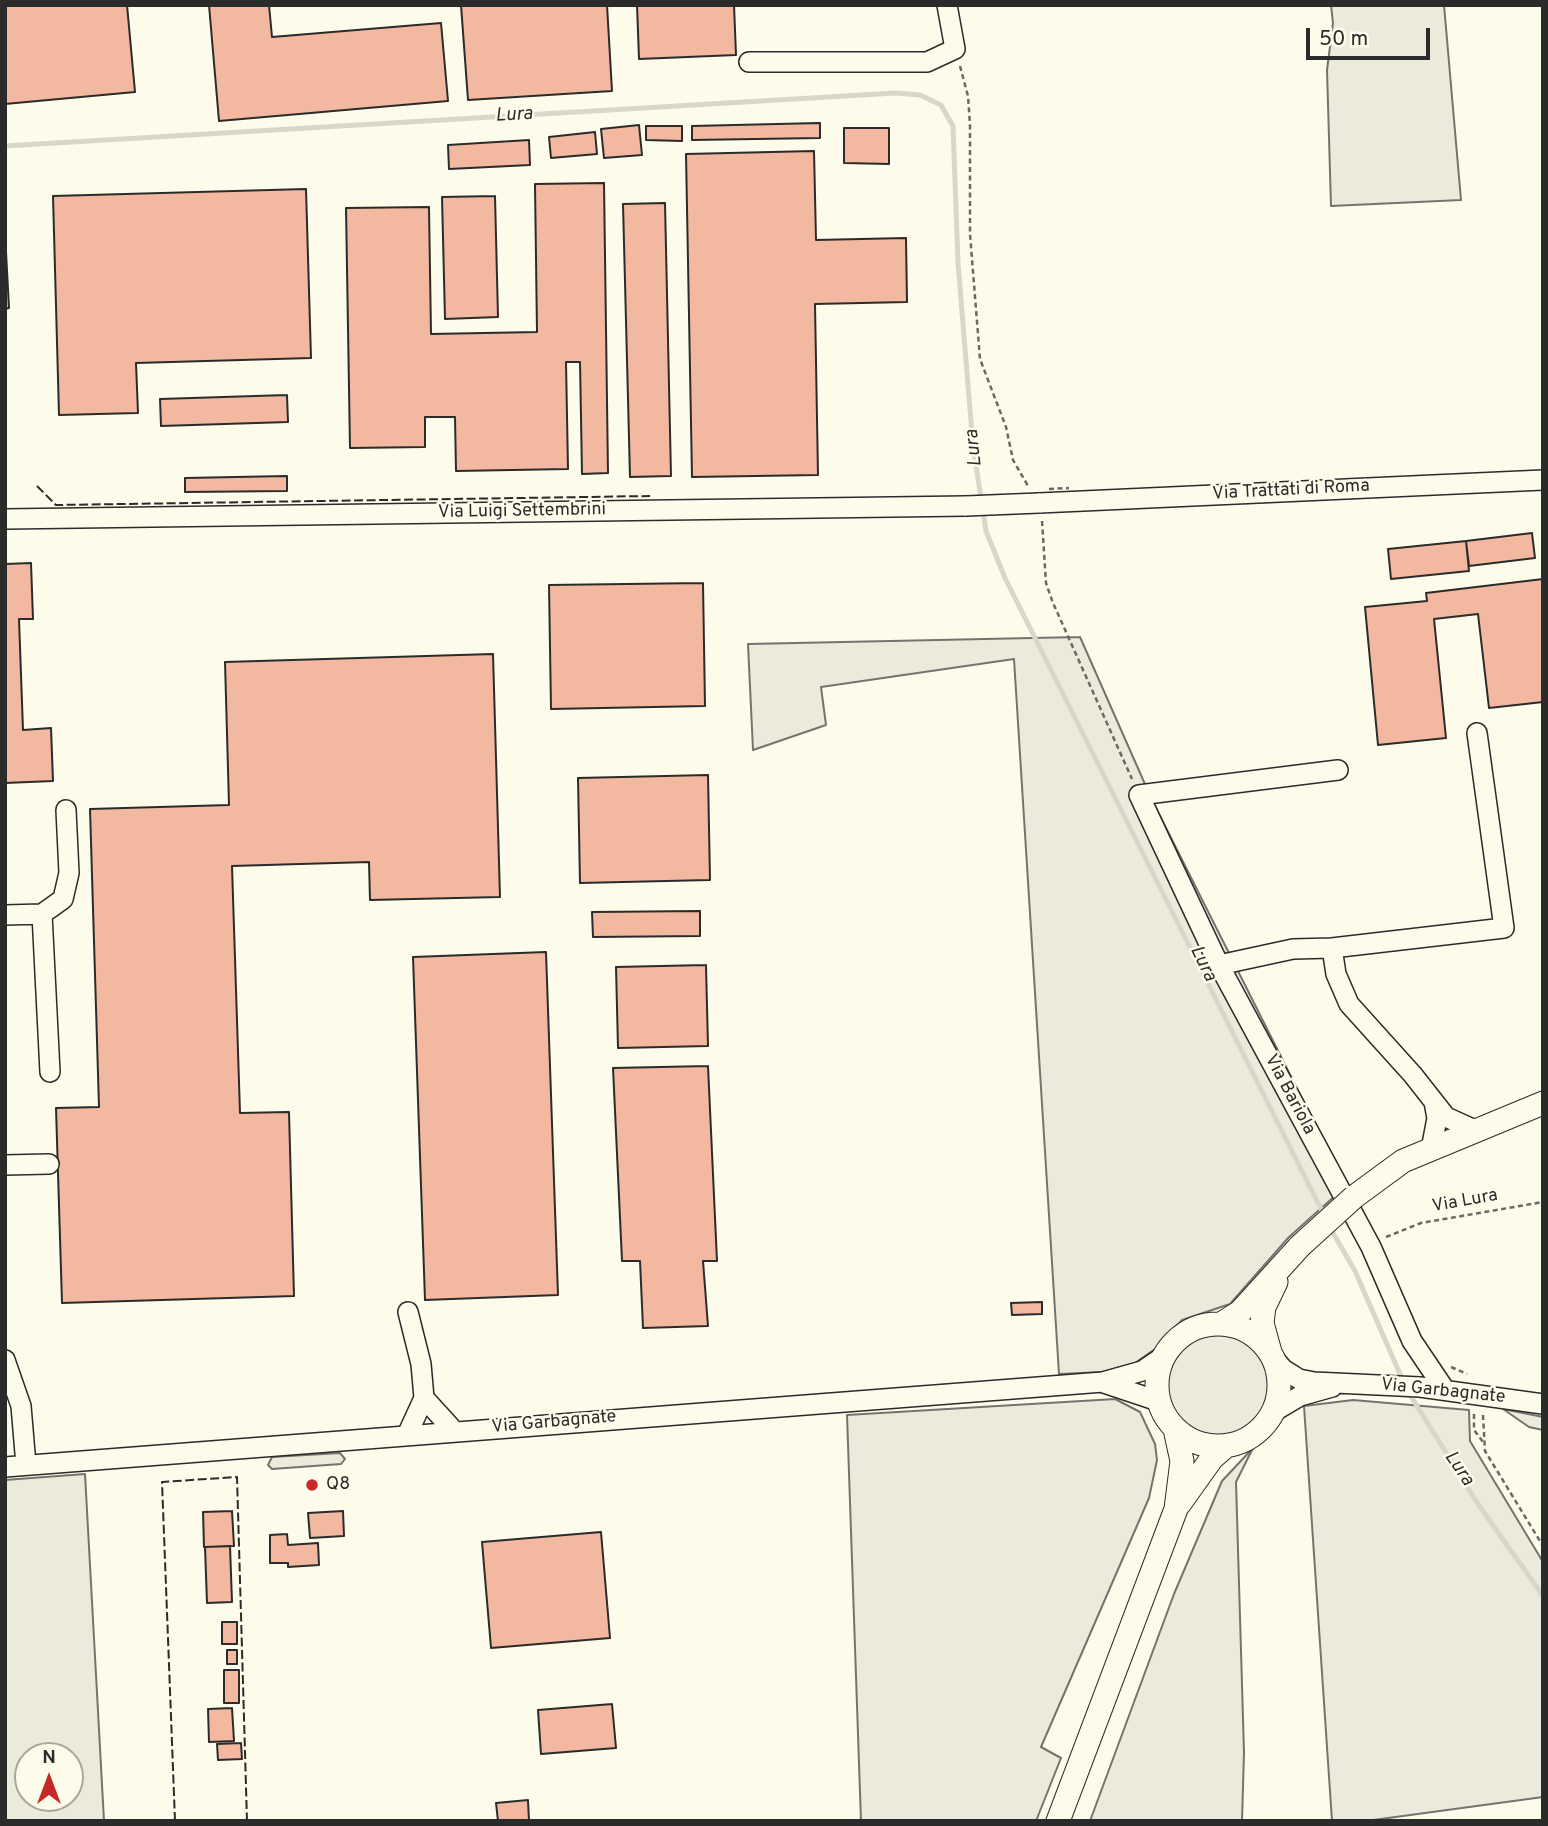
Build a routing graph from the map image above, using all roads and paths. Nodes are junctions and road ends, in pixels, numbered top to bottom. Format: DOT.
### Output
graph roads {
  1 [pos="947,5"];
  2 [pos="955,49"];
  3 [pos="749,62"];
  4 [pos="1006,427"];
  5 [pos="1543,480"];
  6 [pos="1039,503"];
  7 [pos="5,519"];
  8 [pos="1053,603"];
  9 [pos="1477,733"];
  10 [pos="1338,771"];
  11 [pos="1139,795"];
  12 [pos="66,810"];
  13 [pos="42,914"];
  14 [pos="5,915"];
  15 [pos="1332,948"];
  16 [pos="1219,965"];
  17 [pos="50,1072"];
  18 [pos="1434,1102"];
  19 [pos="1543,1103"];
  20 [pos="1477,1131"];
  21 [pos="1431,1150"];
  22 [pos="49,1164"];
  23 [pos="5,1165"];
  24 [pos="1543,1202"];
  25 [pos="1393,1233"];
  26 [pos="1284,1265"];
  27 [pos="408,1312"];
  28 [pos="1221,1325"];
  29 [pos="1271,1355"];
  30 [pos="1164,1356"];
  31 [pos="5,1360"];
  32 [pos="1103,1382"];
  33 [pos="1343,1385"];
  34 [pos="1445,1390"];
  35 [pos="1486,1395"];
  36 [pos="424,1398"];
  37 [pos="1158,1401"];
  38 [pos="1543,1404"];
  39 [pos="1273,1412"];
  40 [pos="1175,1429"];
  41 [pos="454,1431"];
  42 [pos="407,1436"];
  43 [pos="1226,1446"];
  44 [pos="26,1465"];
  45 [pos="5,1467"];
  46 [pos="1176,1509"];
  47 [pos="1543,1546"];
  48 [pos="1058,1821"];
  1 -- 2 [label="street"];
  2 -- 3 [label="street"];
  2 -- 4 [label="path"];
  5 -- 6 [label="street, Via Trattati di Roma"];
  6 -- 7 [label="street, Via Luigi Settembrini, bridge"];
  8 -- 11 [label="path"];
  9 -- 15 [label="street"];
  10 -- 11 [label="street"];
  11 -- 16 [label="street, Via Bariola"];
  12 -- 13 [label="street"];
  13 -- 14 [label="street"];
  13 -- 17 [label="street"];
  15 -- 16 [label="street"];
  15 -- 18 [label="street"];
  16 -- 34 [label="street, Via Bariola"];
  18 -- 20 [label="street"];
  18 -- 21 [label="street"];
  19 -- 20 [label="main road"];
  20 -- 21 [label="main road"];
  21 -- 26 [label="main road, bridge"];
  22 -- 23 [label="street"];
  24 -- 25 [label="path, Via Lura"];
  26 -- 28 [label="main road"];
  26 -- 29 [label="main road"];
  27 -- 36 [label="street"];
  28 -- 29 [label="main road"];
  28 -- 30 [label="main road"];
  29 -- 33 [label="street, Via Garbagnate"];
  29 -- 39 [label="main road"];
  30 -- 32 [label="street, Via Garbagnate"];
  30 -- 37 [label="main road"];
  31 -- 44 [label="street"];
  32 -- 37 [label="street, Via Garbagnate"];
  32 -- 41 [label="street, Via Garbagnate"];
  33 -- 34 [label="street, Via Garbagnate"];
  33 -- 39 [label="street, Via Garbagnate"];
  34 -- 35 [label="street, Via Garbagnate"];
  35 -- 38 [label="street, Via Garbagnate"];
  35 -- 47 [label="path"];
  36 -- 41 [label="street"];
  36 -- 42 [label="street"];
  37 -- 40 [label="main road"];
  39 -- 43 [label="main road"];
  40 -- 43 [label="main road"];
  40 -- 46 [label="main road"];
  41 -- 42 [label="street, Via Garbagnate"];
  42 -- 44 [label="street, Via Garbagnate"];
  43 -- 46 [label="main road"];
  44 -- 45 [label="street, Via Garbagnate"];
  46 -- 48 [label="main road"];
}
